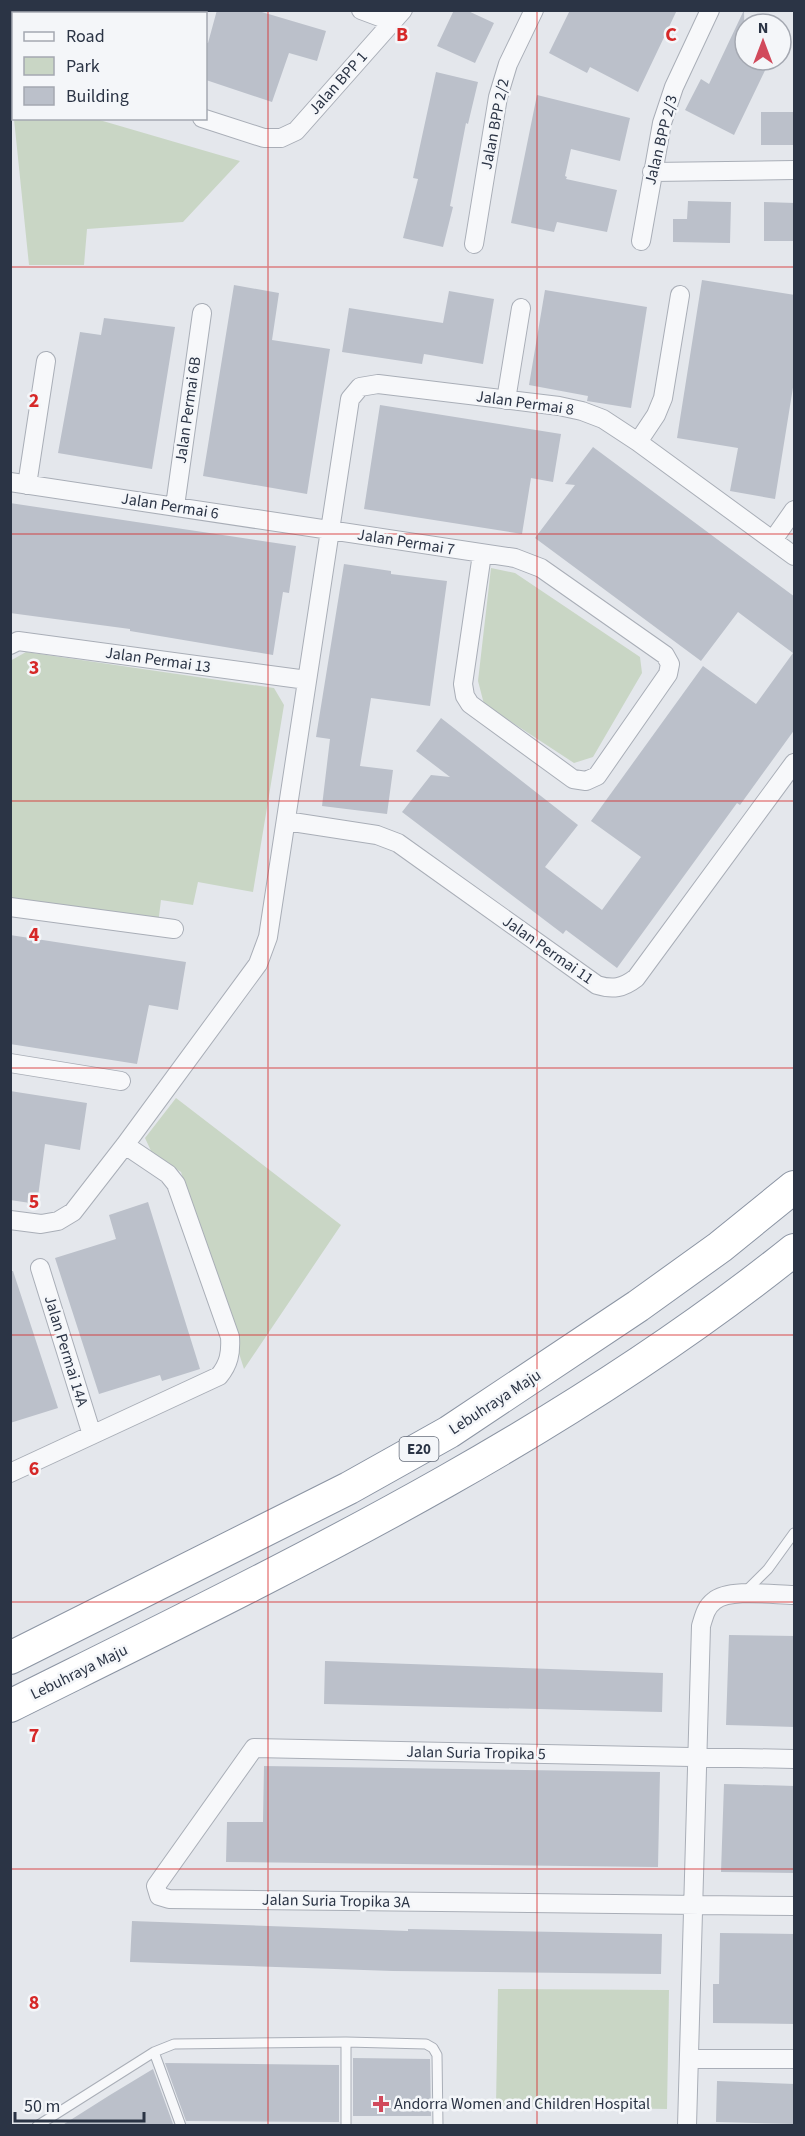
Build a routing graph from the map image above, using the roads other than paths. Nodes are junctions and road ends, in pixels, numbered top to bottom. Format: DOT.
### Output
graph roads {
  1 [pos="361,10"];
  2 [pos="534,10"];
  3 [pos="710,10"];
  4 [pos="398,16"];
  5 [pos="207,120"];
  6 [pos="795,170"];
  7 [pos="652,172"];
  8 [pos="641,241"];
  9 [pos="474,244"];
  10 [pos="680,295"];
  11 [pos="521,308"];
  12 [pos="202,313"];
  13 [pos="46,361"];
  14 [pos="506,400"];
  15 [pos="638,442"];
  16 [pos="19,484"];
  17 [pos="175,506"];
  18 [pos="795,510"];
  19 [pos="330,531"];
  20 [pos="773,540"];
  21 [pos="482,554"];
  22 [pos="795,556"];
  23 [pos="10,645"];
  24 [pos="307,680"];
  25 [pos="795,763"];
  26 [pos="286,821"];
  27 [pos="10,907"];
  28 [pos="174,929"];
  29 [pos="10,1063"];
  30 [pos="121,1081"];
  31 [pos="125,1145"];
  32 [pos="795,1186"];
  33 [pos="10,1220"];
  34 [pos="795,1250"];
  35 [pos="40,1268"];
  36 [pos="93,1435"];
  37 [pos="10,1473"];
  38 [pos="795,1533"];
  39 [pos="744,1594"];
  40 [pos="795,1595"];
  41 [pos="10,1658"];
  42 [pos="10,1706"];
  43 [pos="254,1748"];
  44 [pos="698,1757"];
  45 [pos="795,1760"];
  46 [pos="694,1905"];
  47 [pos="795,1906"];
  48 [pos="346,2042"];
  49 [pos="154,2052"];
  50 [pos="689,2059"];
  51 [pos="795,2059"];
  52 [pos="37,2126"];
  53 [pos="181,2126"];
  54 [pos="346,2126"];
  55 [pos="438,2126"];
  56 [pos="687,2126"];
  1 -- 4 [label="street"];
  2 -- 9 [label="street, Jalan BPP 2/2"];
  3 -- 7 [label="street, Jalan BPP 2/3"];
  4 -- 5 [label="street, Jalan BPP 1"];
  6 -- 7 [label="street"];
  7 -- 8 [label="street, Jalan BPP 2/3"];
  10 -- 15 [label="street"];
  11 -- 14 [label="street"];
  12 -- 17 [label="street, Jalan Permai 6B"];
  13 -- 16 [label="street"];
  14 -- 15 [label="street, Jalan Permai 8"];
  14 -- 19 [label="street, Jalan Permai 8"];
  15 -- 20 [label="street, Jalan Permai 8"];
  16 -- 17 [label="street, Jalan Permai 6"];
  17 -- 19 [label="street, Jalan Permai 6"];
  18 -- 20 [label="street"];
  19 -- 21 [label="street, Jalan Permai 7"];
  19 -- 24 [label="street, Jalan Permai 8"];
  20 -- 22 [label="street, Jalan Permai 8"];
  21 -- 21 [label="street, Jalan Permai 7"];
  23 -- 24 [label="street, Jalan Permai 13"];
  24 -- 26 [label="street, Jalan Permai 8"];
  25 -- 26 [label="street, Jalan Permai 11"];
  26 -- 31 [label="street, Jalan Permai 8"];
  27 -- 28 [label="street"];
  29 -- 30 [label="street"];
  31 -- 33 [label="street, Jalan Permai 8"];
  31 -- 36 [label="street"];
  32 -- 41 [label="highway, Lebuhraya Maju / E20"];
  34 -- 42 [label="highway, Lebuhraya Maju / E20"];
  35 -- 36 [label="street, Jalan Permai 14A"];
  36 -- 37 [label="street"];
  38 -- 39 [label="lane"];
  39 -- 40 [label="street"];
  39 -- 44 [label="street"];
  43 -- 44 [label="street, Jalan Suria Tropika 5"];
  43 -- 46 [label="street, Jalan Suria Tropika 3A"];
  44 -- 45 [label="street, Jalan Suria Tropika 5"];
  44 -- 46 [label="street"];
  46 -- 47 [label="street"];
  46 -- 50 [label="street"];
  48 -- 49 [label="lane"];
  48 -- 54 [label="lane"];
  48 -- 55 [label="lane"];
  49 -- 52 [label="lane"];
  49 -- 53 [label="lane"];
  50 -- 51 [label="street"];
  50 -- 56 [label="street"];
}
